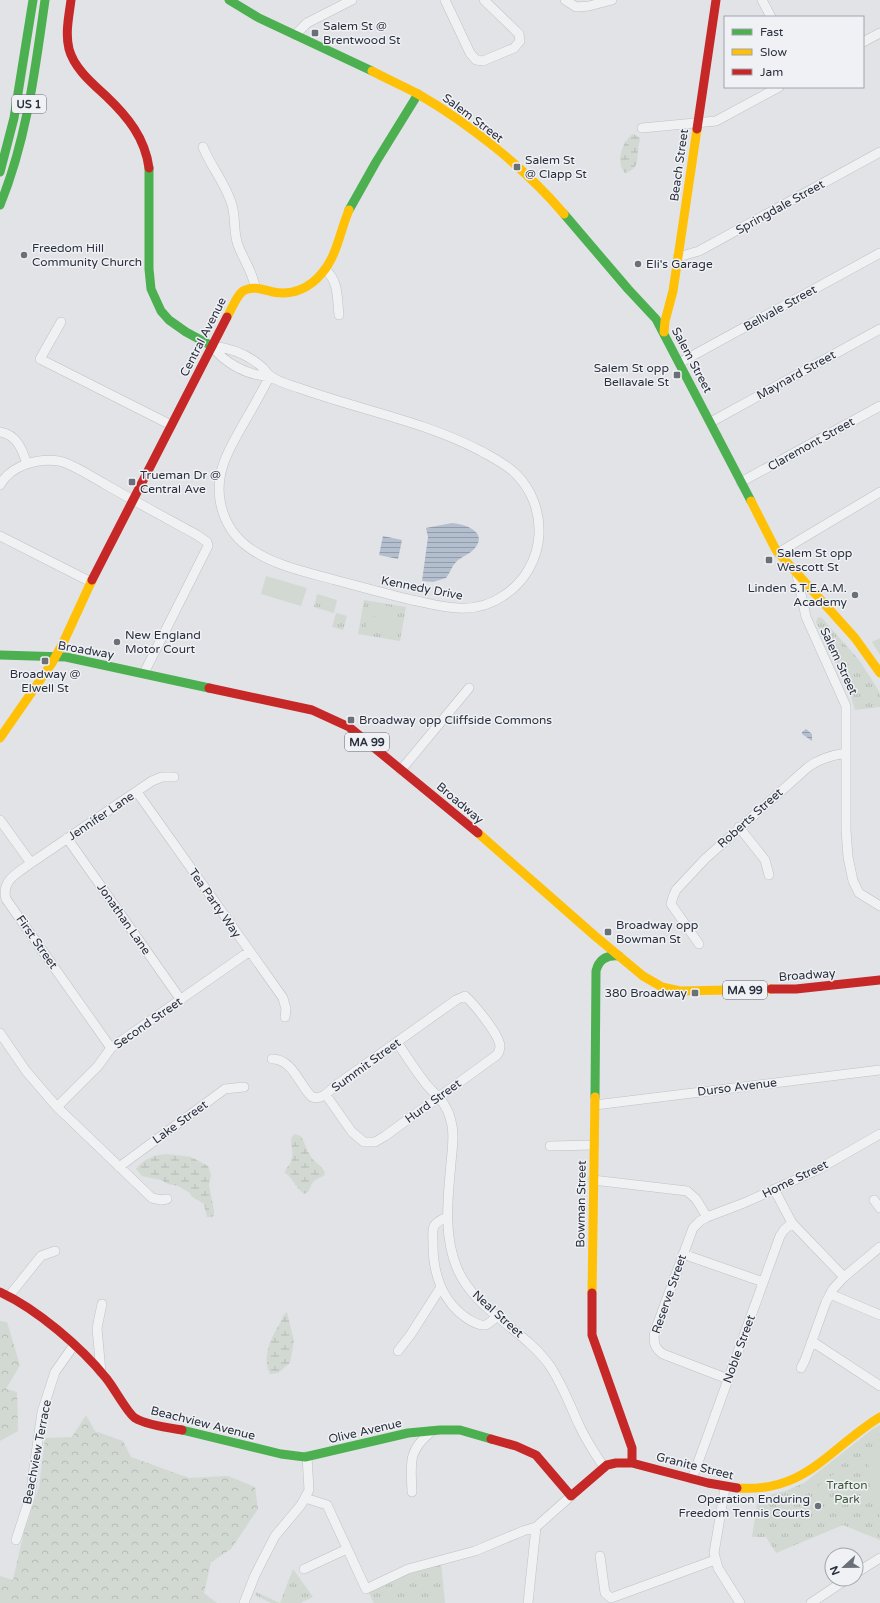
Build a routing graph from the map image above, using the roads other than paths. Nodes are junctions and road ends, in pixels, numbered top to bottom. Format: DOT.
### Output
graph roads {
  1 [pos="33,0"];
  2 [pos="45,0"];
  3 [pos="71,0"];
  4 [pos="229,0"];
  5 [pos="352,0"];
  6 [pos="445,0"];
  7 [pos="484,0"];
  8 [pos="565,0"];
  9 [pos="612,0"];
  10 [pos="716,0"];
  11 [pos="762,0"];
  12 [pos="770,16"];
  13 [pos="880,33"];
  14 [pos="295,35"];
  15 [pos="864,41"];
  16 [pos="777,88"];
  17 [pos="418,94"];
  18 [pos="697,122"];
  19 [pos="642,128"];
  20 [pos="203,147"];
  21 [pos="880,152"];
  22 [pos="0,172"];
  23 [pos="0,205"];
  24 [pos="880,253"];
  25 [pos="678,257"];
  26 [pos="325,270"];
  27 [pos="255,288"];
  28 [pos="339,315"];
  29 [pos="60,322"];
  30 [pos="880,329"];
  31 [pos="664,332"];
  32 [pos="212,346"];
  33 [pos="680,362"];
  34 [pos="270,376"];
  35 [pos="880,406"];
  36 [pos="711,422"];
  37 [pos="171,425"];
  38 [pos="0,432"];
  39 [pos="27,464"];
  40 [pos="741,482"];
  41 [pos="0,485"];
  42 [pos="880,492"];
  43 [pos="133,500"];
  44 [pos="0,536"];
  45 [pos="778,553"];
  46 [pos="797,575"];
  47 [pos="91,582"];
  48 [pos="0,655"];
  49 [pos="56,656"];
  50 [pos="144,673"];
  51 [pos="880,673"];
  52 [pos="469,688"];
  53 [pos="0,738"];
  54 [pos="846,753"];
  55 [pos="401,770"];
  56 [pos="174,777"];
  57 [pos="137,792"];
  58 [pos="0,820"];
  59 [pos="740,827"];
  60 [pos="67,838"];
  61 [pos="31,863"];
  62 [pos="768,875"];
  63 [pos="880,906"];
  64 [pos="699,944"];
  65 [pos="250,951"];
  66 [pos="619,956"];
  67 [pos="880,980"];
  68 [pos="181,1000"];
  69 [pos="285,1017"];
  70 [pos="0,1033"];
  71 [pos="396,1042"];
  72 [pos="111,1048"];
  73 [pos="499,1051"];
  74 [pos="272,1059"];
  75 [pos="880,1070"];
  76 [pos="244,1087"];
  77 [pos="326,1095"];
  78 [pos="438,1098"];
  79 [pos="595,1105"];
  80 [pos="57,1107"];
  81 [pos="880,1134"];
  82 [pos="594,1145"];
  83 [pos="550,1146"];
  84 [pos="119,1167"];
  85 [pos="593,1180"];
  86 [pos="774,1189"];
  87 [pos="167,1199"];
  88 [pos="874,1200"];
  89 [pos="880,1208"];
  90 [pos="447,1217"];
  91 [pos="707,1217"];
  92 [pos="792,1223"];
  93 [pos="880,1247"];
  94 [pos="55,1251"];
  95 [pos="683,1254"];
  96 [pos="844,1277"];
  97 [pos="763,1282"];
  98 [pos="442,1287"];
  99 [pos="0,1292"];
  100 [pos="830,1294"];
  101 [pos="9,1296"];
  102 [pos="102,1304"];
  103 [pos="880,1315"];
  104 [pos="497,1316"];
  105 [pos="813,1342"];
  106 [pos="74,1345"];
  107 [pos="398,1351"];
  108 [pos="801,1368"];
  109 [pos="101,1372"];
  110 [pos="728,1380"];
  111 [pos="880,1386"];
  112 [pos="880,1416"];
  113 [pos="433,1430"];
  114 [pos="307,1456"];
  115 [pos="632,1463"];
  116 [pos="604,1467"];
  117 [pos="692,1479"];
  118 [pos="725,1488"];
  119 [pos="412,1492"];
  120 [pos="571,1496"];
  121 [pos="305,1498"];
  122 [pos="536,1527"];
  123 [pos="16,1540"];
  124 [pos="347,1549"];
  125 [pos="600,1556"];
  126 [pos="880,1558"];
  127 [pos="715,1560"];
  128 [pos="864,1568"];
  129 [pos="304,1569"];
  130 [pos="835,1587"];
  131 [pos="244,1603"];
  132 [pos="528,1603"];
  133 [pos="740,1603"];
  134 [pos="811,1603"];
  1 -- 22 [label="main road, US 1"];
  2 -- 23 [label="main road, US 1"];
  3 -- 32 [label="main road, Kennedy Drive"];
  4 -- 14 [label="main road, Salem Street"];
  5 -- 14 [label="street"];
  6 -- 7 [label="street"];
  8 -- 9 [label="street"];
  10 -- 18 [label="main road, Beach Street"];
  11 -- 12 [label="street"];
  13 -- 15 [label="street"];
  14 -- 17 [label="main road, Salem Street"];
  16 -- 18 [label="street"];
  17 -- 26 [label="main road"];
  17 -- 31 [label="main road, Salem Street"];
  18 -- 19 [label="street"];
  18 -- 25 [label="main road, Beach Street"];
  20 -- 27 [label="street"];
  21 -- 25 [label="street, Springdale Street"];
  24 -- 33 [label="street, Bellvale Street"];
  25 -- 31 [label="main road, Beach Street"];
  26 -- 27 [label="main road"];
  26 -- 28 [label="street"];
  27 -- 32 [label="main road, Central Avenue"];
  29 -- 37 [label="street"];
  30 -- 36 [label="street, Maynard Street"];
  31 -- 33 [label="main road, Salem Street"];
  32 -- 34 [label="street, Kennedy Drive"];
  32 -- 37 [label="main road, Central Avenue"];
  33 -- 36 [label="main road, Salem Street"];
  34 -- 34 [label="street, Kennedy Drive"];
  35 -- 40 [label="street, Claremont Street"];
  36 -- 40 [label="main road, Salem Street"];
  37 -- 43 [label="main road, Central Avenue"];
  38 -- 39 [label="street"];
  39 -- 41 [label="street"];
  39 -- 43 [label="street"];
  40 -- 45 [label="main road, Salem Street"];
  42 -- 45 [label="street"];
  43 -- 47 [label="main road, Central Avenue"];
  43 -- 50 [label="street"];
  44 -- 47 [label="street"];
  45 -- 46 [label="main road, Salem Street"];
  46 -- 51 [label="main road"];
  46 -- 54 [label="street, Salem Street"];
  47 -- 49 [label="main road, Central Avenue"];
  48 -- 49 [label="main road, Broadway / MA 99"];
  49 -- 50 [label="main road, Broadway / MA 99"];
  49 -- 53 [label="main road, Central Avenue"];
  50 -- 55 [label="main road, Broadway / MA 99"];
  52 -- 55 [label="street"];
  54 -- 59 [label="street, Roberts Street"];
  54 -- 63 [label="street, Salem Street"];
  55 -- 66 [label="main road, Broadway / MA 99"];
  56 -- 57 [label="street, Jennifer Lane"];
  57 -- 60 [label="street, Jennifer Lane"];
  57 -- 65 [label="street, Tea Party Way"];
  58 -- 61 [label="street"];
  59 -- 62 [label="street"];
  59 -- 64 [label="street, Roberts Street"];
  60 -- 61 [label="street, Jennifer Lane"];
  60 -- 68 [label="street, Jonathan Lane"];
  61 -- 72 [label="street, First Street"];
  65 -- 68 [label="street, Second Street"];
  65 -- 69 [label="street, Tea Party Way"];
  66 -- 67 [label="main road, Broadway / MA 99"];
  66 -- 79 [label="main road, Bowman Street"];
  68 -- 72 [label="street, Second Street"];
  70 -- 80 [label="street"];
  71 -- 73 [label="street, Summit Street"];
  71 -- 77 [label="street, Summit Street"];
  71 -- 78 [label="street, Neal Street"];
  72 -- 80 [label="street, Second Street"];
  73 -- 78 [label="street, Hurd Street"];
  74 -- 77 [label="street, Summit Street"];
  75 -- 79 [label="street, Durso Avenue"];
  76 -- 84 [label="street, Lake Street"];
  77 -- 78 [label="street, Hurd Street"];
  78 -- 90 [label="street, Neal Street"];
  79 -- 82 [label="main road, Bowman Street"];
  80 -- 84 [label="street"];
  81 -- 86 [label="street, Home Street"];
  82 -- 83 [label="street"];
  82 -- 85 [label="main road, Bowman Street"];
  84 -- 87 [label="street"];
  85 -- 91 [label="street"];
  85 -- 115 [label="main road, Bowman Street"];
  86 -- 91 [label="street, Home Street"];
  86 -- 92 [label="street"];
  88 -- 89 [label="street"];
  90 -- 98 [label="street"];
  90 -- 104 [label="street, Neal Street"];
  91 -- 95 [label="street, Reserve Street"];
  92 -- 96 [label="street"];
  92 -- 97 [label="street, Noble Street"];
  93 -- 96 [label="street"];
  94 -- 101 [label="street"];
  95 -- 97 [label="street"];
  95 -- 110 [label="street, Reserve Street"];
  96 -- 100 [label="street"];
  97 -- 110 [label="street, Noble Street"];
  98 -- 104 [label="street"];
  98 -- 107 [label="street"];
  99 -- 101 [label="main road, Beachview Avenue"];
  100 -- 103 [label="street"];
  100 -- 105 [label="street"];
  101 -- 106 [label="main road, Beachview Avenue"];
  102 -- 109 [label="street"];
  104 -- 116 [label="street, Neal Street"];
  105 -- 108 [label="street"];
  105 -- 111 [label="street"];
  106 -- 109 [label="main road, Beachview Avenue"];
  106 -- 123 [label="street, Beachview Terrace"];
  109 -- 114 [label="main road, Beachview Avenue"];
  110 -- 117 [label="street, Noble Street"];
  112 -- 118 [label="main road, Granite Street"];
  113 -- 114 [label="main road, Olive Avenue"];
  113 -- 119 [label="street"];
  113 -- 120 [label="main road, Olive Avenue"];
  114 -- 121 [label="street"];
  115 -- 116 [label="main road, Granite Street"];
  115 -- 117 [label="main road, Granite Street"];
  116 -- 120 [label="main road"];
  117 -- 118 [label="main road, Granite Street"];
  118 -- 127 [label="street"];
  120 -- 122 [label="street"];
  121 -- 124 [label="street"];
  121 -- 131 [label="street"];
  122 -- 124 [label="street"];
  122 -- 132 [label="street"];
  124 -- 129 [label="street"];
  125 -- 127 [label="street"];
  126 -- 128 [label="street"];
  127 -- 133 [label="street"];
  130 -- 134 [label="street"];
}
